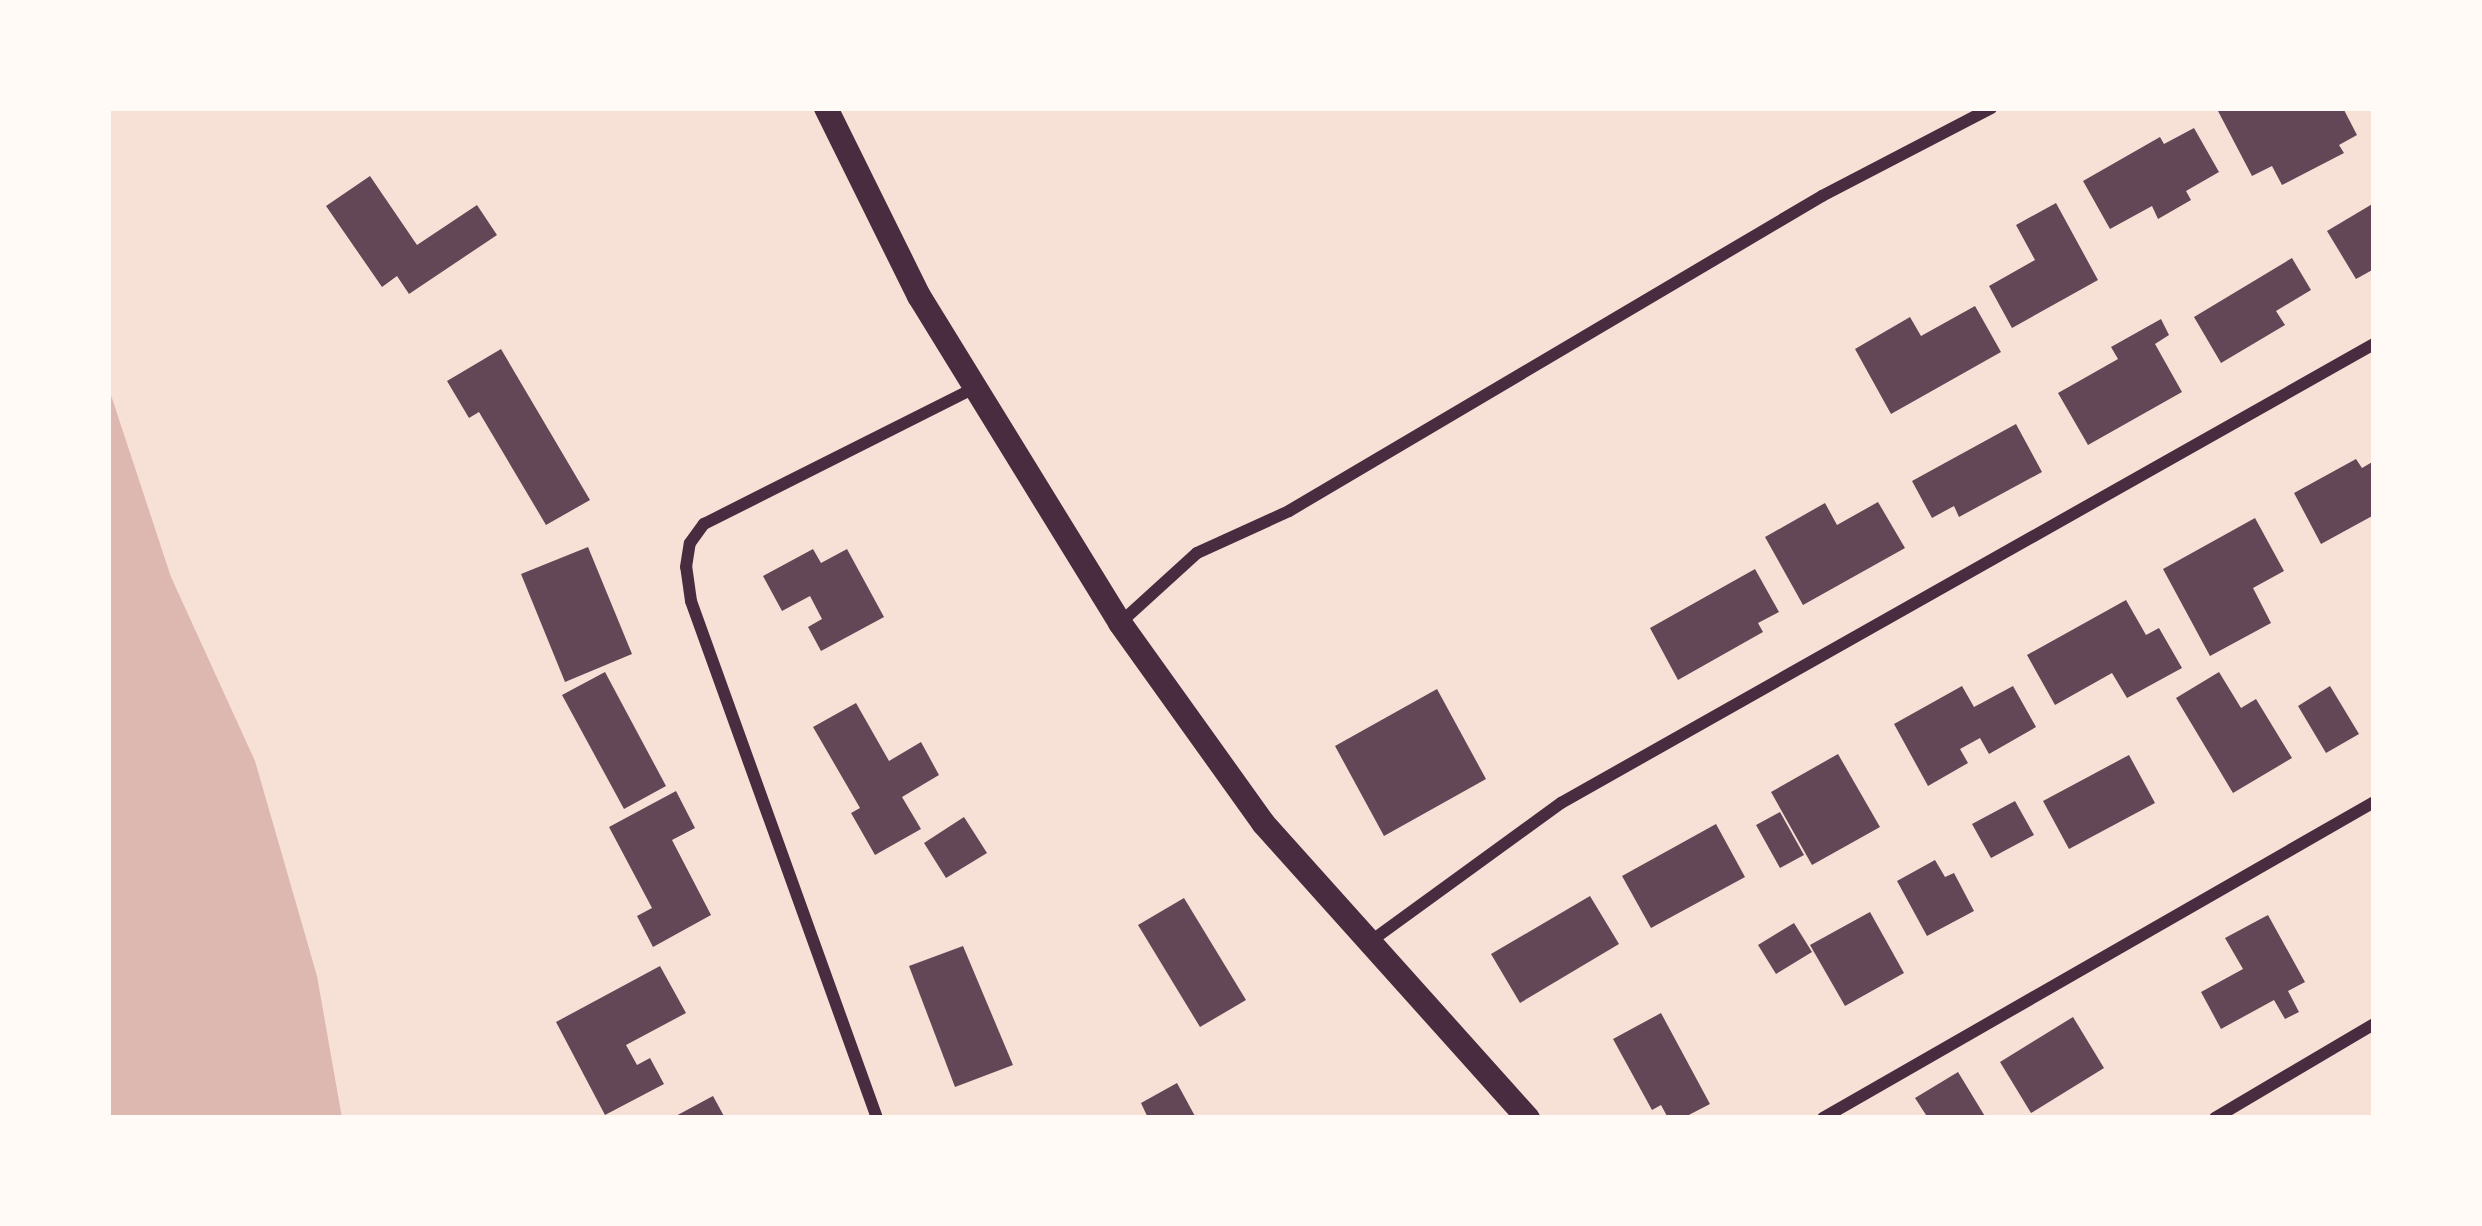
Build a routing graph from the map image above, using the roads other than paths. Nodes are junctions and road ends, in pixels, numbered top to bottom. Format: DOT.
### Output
graph roads {
  1 [pos="826,108"];
  2 [pos="1991,108"];
  3 [pos="2374,344"];
  4 [pos="973,389"];
  5 [pos="1120,623"];
  6 [pos="2374,802"];
  7 [pos="1371,941"];
  8 [pos="2374,1024"];
  9 [pos="877,1118"];
  10 [pos="1528,1118"];
  11 [pos="1823,1118"];
  12 [pos="2215,1118"];
  1 -- 4 [label="main road"];
  2 -- 5 [label="street"];
  3 -- 7 [label="street"];
  4 -- 5 [label="main road"];
  4 -- 9 [label="street"];
  5 -- 7 [label="main road"];
  6 -- 11 [label="street"];
  7 -- 10 [label="main road"];
  8 -- 12 [label="street"];
}
